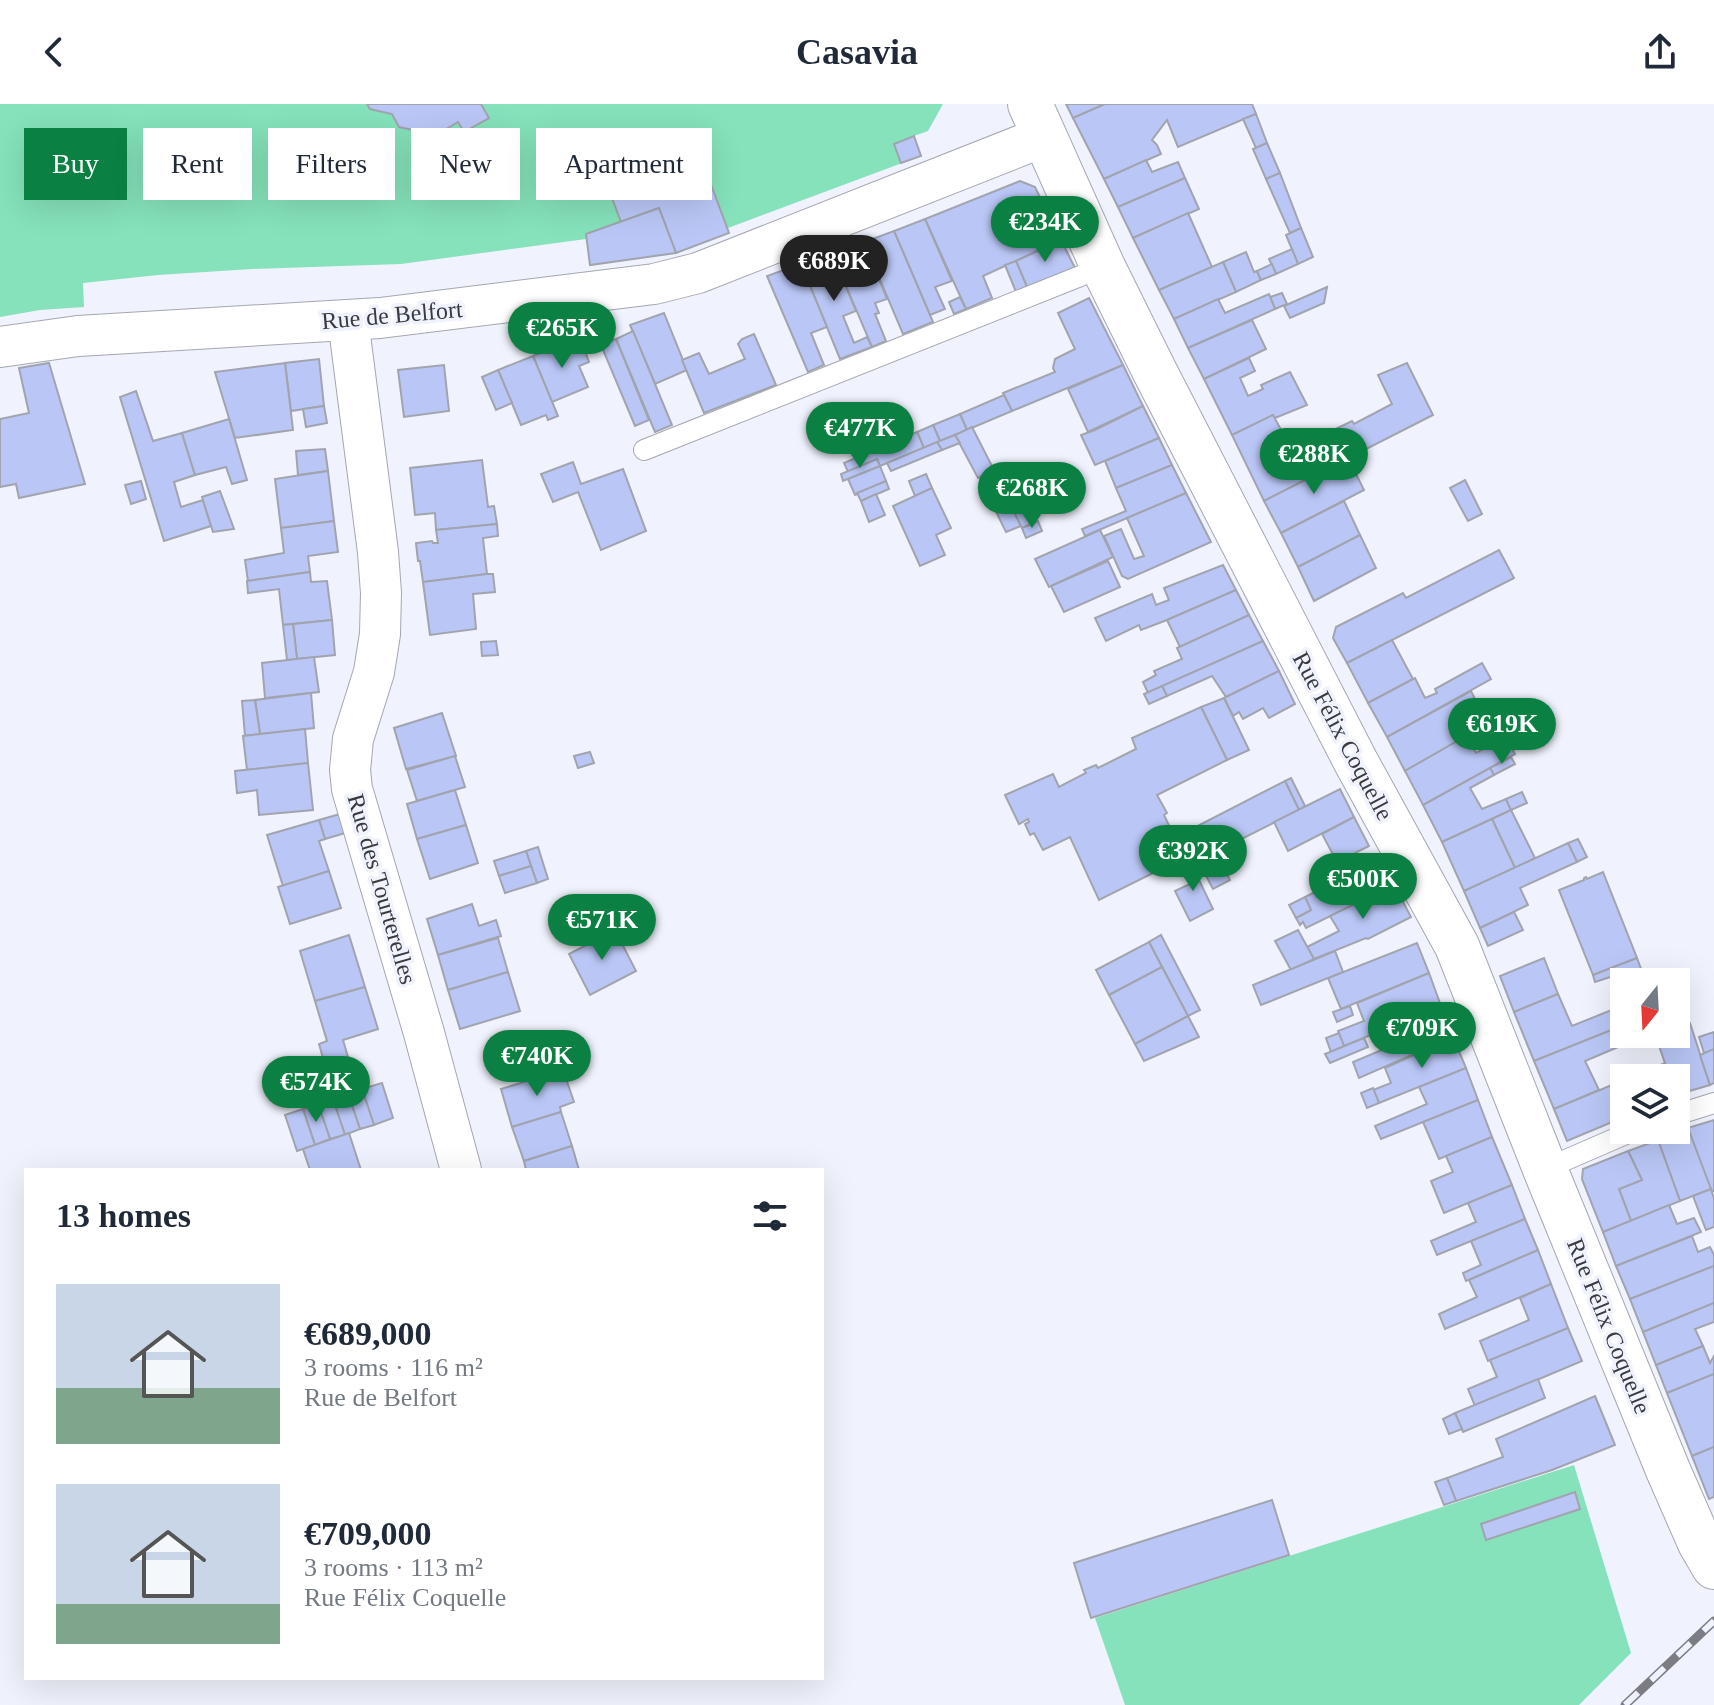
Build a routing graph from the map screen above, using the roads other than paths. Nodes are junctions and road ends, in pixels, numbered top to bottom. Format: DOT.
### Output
graph roads {
  1 [pos="1037,120"];
  2 [pos="1103,267"];
  3 [pos="348,320"];
  4 [pos="0,347"];
  5 [pos="644,450"];
  6 [pos="1714,1103"];
  7 [pos="1690,1111"];
  8 [pos="1610,1141"];
  9 [pos="460,1168"];
  10 [pos="1545,1169"];
  11 [pos="1714,1567"];
  1 -- 2 [label="street, Rue Félix Coquelle"];
  1 -- 3 [label="street, Rue de Belfort"];
  2 -- 5 [label="lane"];
  2 -- 10 [label="street, Rue Félix Coquelle"];
  3 -- 4 [label="street, Rue de Belfort"];
  3 -- 9 [label="street, Rue des Tourterelles"];
  6 -- 7 [label="lane"];
  8 -- 10 [label="lane"];
  10 -- 11 [label="street, Rue Félix Coquelle"];
}
